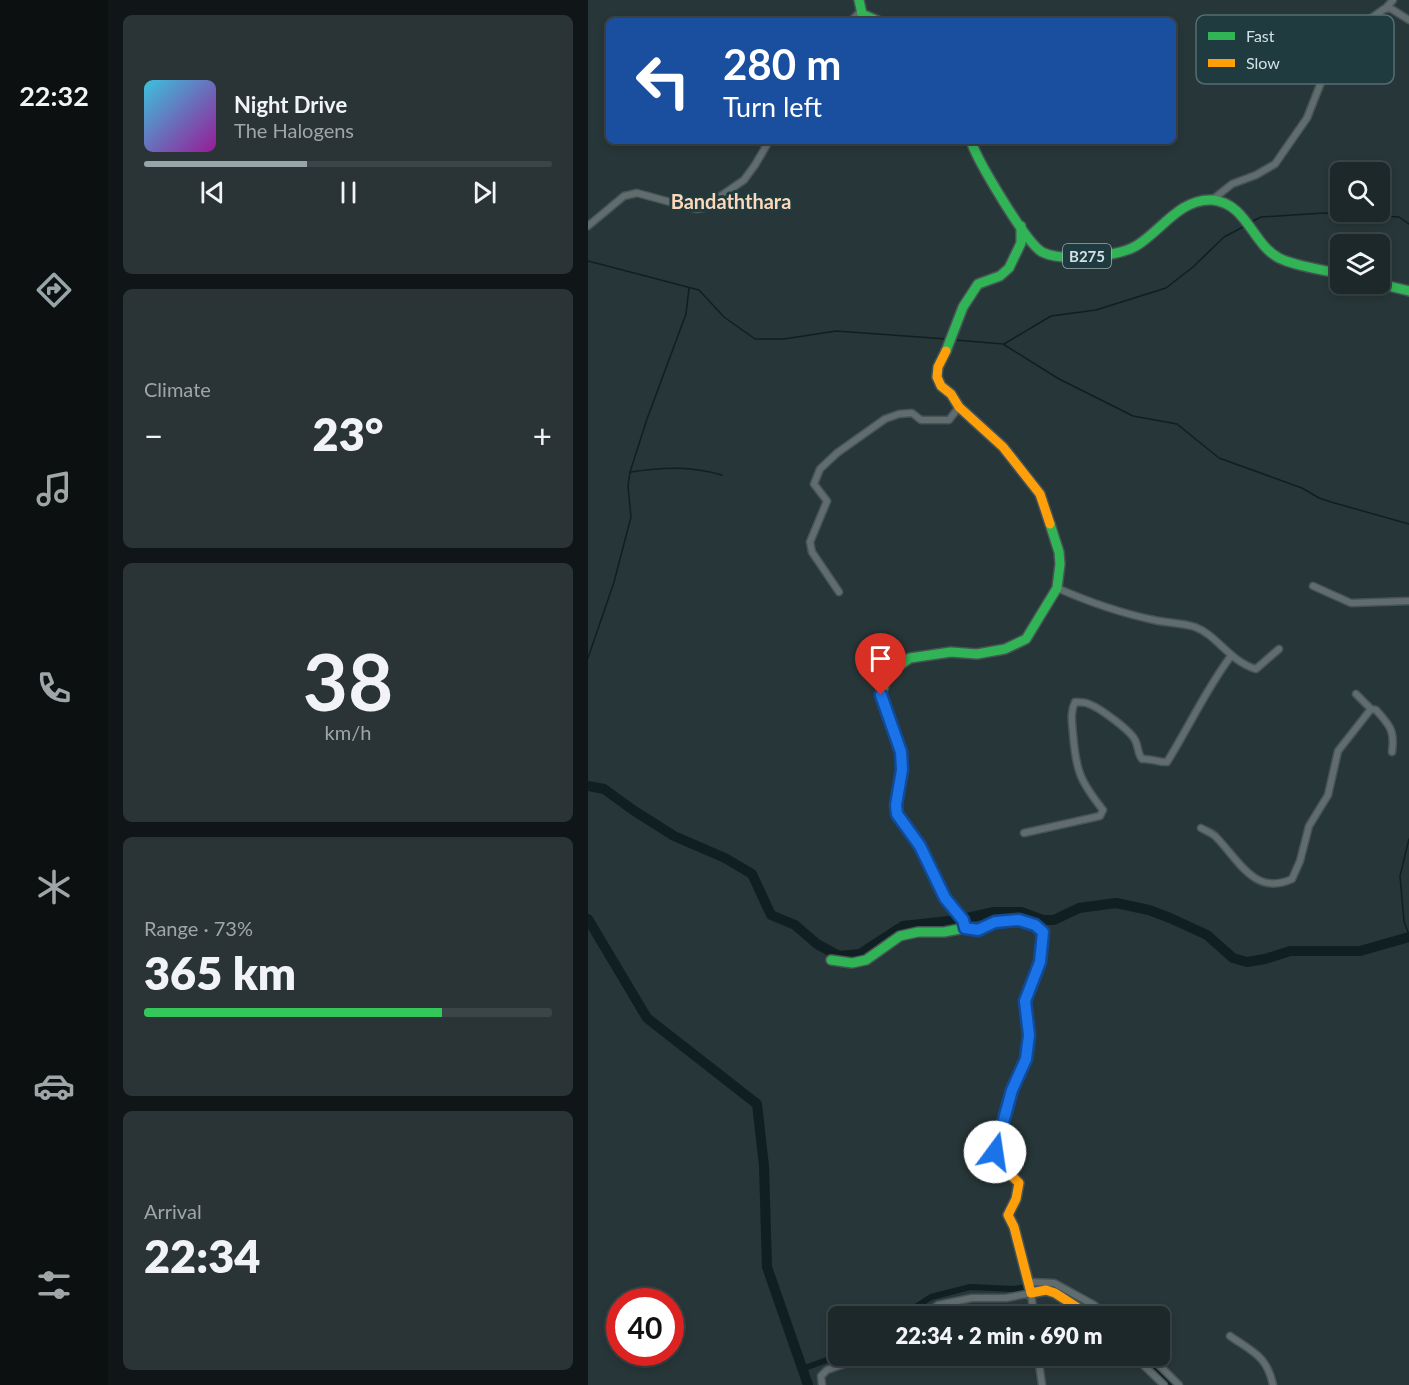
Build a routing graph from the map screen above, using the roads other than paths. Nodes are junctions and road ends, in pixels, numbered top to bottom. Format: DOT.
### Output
graph roads {
  1 [pos="859,0"];
  2 [pos="1393,0"];
  3 [pos="1384,9"];
  4 [pos="862,14"];
  5 [pos="1375,15"];
  6 [pos="854,18"];
  7 [pos="871,18"];
  8 [pos="1409,20"];
  9 [pos="1322,84"];
  10 [pos="767,144"];
  11 [pos="972,144"];
  12 [pos="1212,200"];
  13 [pos="588,226"];
  14 [pos="1021,226"];
  15 [pos="1330,271"];
  16 [pos="1390,286"];
  17 [pos="1409,291"];
  18 [pos="959,406"];
  19 [pos="1313,586"];
  20 [pos="1057,588"];
  21 [pos="839,592"];
  22 [pos="1409,601"];
  23 [pos="1279,649"];
  24 [pos="1231,656"];
  25 [pos="1356,694"];
  26 [pos="1371,709"];
  27 [pos="1392,752"];
  28 [pos="1201,828"];
  29 [pos="1024,833"];
  30 [pos="965,928"];
  31 [pos="831,960"];
  32 [pos="1029,1287"];
  33 [pos="937,1306"];
  34 [pos="1032,1306"];
  35 [pos="1075,1306"];
  36 [pos="1095,1306"];
  37 [pos="1230,1336"];
  38 [pos="838,1366"];
  39 [pos="1039,1366"];
  40 [pos="1144,1366"];
  41 [pos="1160,1366"];
  42 [pos="822,1385"];
  43 [pos="1042,1385"];
  44 [pos="1164,1385"];
  45 [pos="1179,1385"];
  46 [pos="1273,1385"];
  1 -- 4 [label="street"];
  2 -- 3 [label="street"];
  3 -- 5 [label="street"];
  3 -- 8 [label="street"];
  4 -- 6 [label="street"];
  4 -- 7 [label="street"];
  9 -- 12 [label="street"];
  10 -- 13 [label="street"];
  11 -- 14 [label="street, B275"];
  12 -- 14 [label="street, B275"];
  12 -- 15 [label="street"];
  14 -- 18 [label="street"];
  16 -- 17 [label="street"];
  18 -- 20 [label="street"];
  18 -- 21 [label="street"];
  19 -- 22 [label="street"];
  20 -- 24 [label="street"];
  20 -- 30 [label="street"];
  23 -- 24 [label="street"];
  24 -- 29 [label="street"];
  25 -- 26 [label="street"];
  26 -- 27 [label="street"];
  26 -- 28 [label="street"];
  30 -- 31 [label="street"];
  30 -- 32 [label="street"];
  32 -- 33 [label="street"];
  32 -- 34 [label="street"];
  32 -- 35 [label="street"];
  32 -- 36 [label="street"];
  37 -- 46 [label="street"];
  38 -- 42 [label="street"];
  39 -- 43 [label="street"];
  40 -- 44 [label="street"];
  41 -- 45 [label="street"];
}
